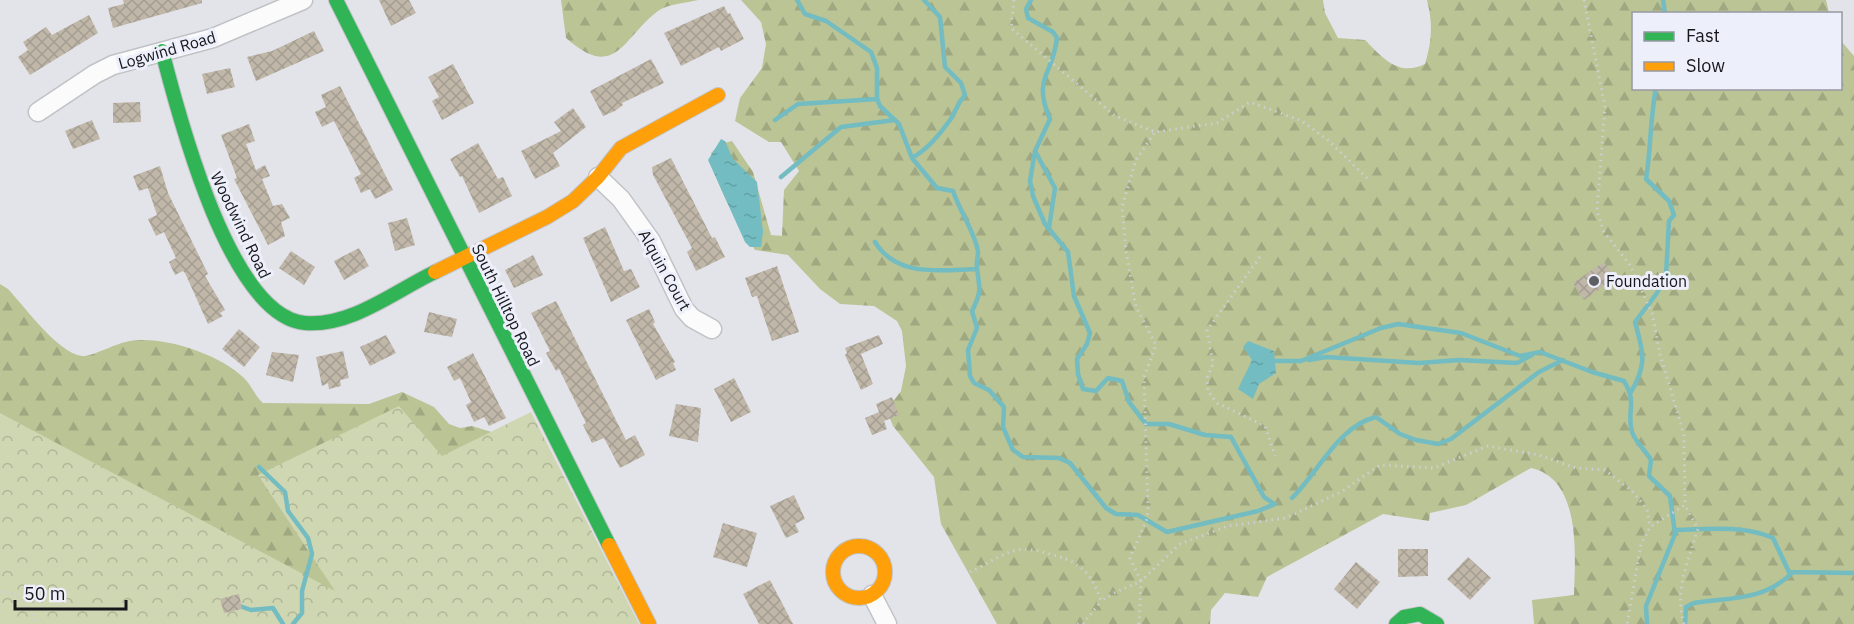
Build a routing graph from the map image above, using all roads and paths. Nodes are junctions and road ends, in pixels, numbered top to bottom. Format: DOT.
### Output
graph roads {
  1 [pos="303,0"];
  2 [pos="336,0"];
  3 [pos="1014,0"];
  4 [pos="1584,0"];
  5 [pos="162,51"];
  6 [pos="718,95"];
  7 [pos="38,112"];
  8 [pos="1155,132"];
  9 [pos="598,177"];
  10 [pos="1370,181"];
  11 [pos="1260,257"];
  12 [pos="465,258"];
  13 [pos="712,329"];
  14 [pos="1275,456"];
  15 [pos="1685,505"];
  16 [pos="1650,527"];
  17 [pos="970,572"];
  18 [pos="1141,581"];
  19 [pos="0,591"];
  20 [pos="872,594"];
  21 [pos="1101,601"];
  22 [pos="38,624"];
  23 [pos="649,624"];
  24 [pos="888,624"];
  25 [pos="1077,624"];
  26 [pos="1139,624"];
  27 [pos="1396,624"];
  28 [pos="1437,624"];
  29 [pos="1627,624"];
  30 [pos="1684,624"];
  1 -- 5 [label="street, Logwind Road"];
  2 -- 12 [label="street, South Hilltop Road"];
  3 -- 8 [label="path"];
  4 -- 15 [label="path"];
  5 -- 7 [label="street, Logwind Road"];
  5 -- 12 [label="street, Woodwind Road"];
  6 -- 9 [label="street, Woodwind Road"];
  8 -- 10 [label="path"];
  8 -- 18 [label="path"];
  9 -- 12 [label="street, Woodwind Road"];
  9 -- 13 [label="street, Alquin Court"];
  11 -- 14 [label="path"];
  12 -- 23 [label="street, South Hilltop Road"];
  15 -- 16 [label="path"];
  15 -- 30 [label="path"];
  16 -- 18 [label="path"];
  16 -- 29 [label="path"];
  17 -- 21 [label="path"];
  18 -- 21 [label="path"];
  18 -- 26 [label="path"];
  19 -- 22 [label="path"];
  20 -- 24 [label="street"];
  21 -- 25 [label="path"];
  27 -- 28 [label="street"];
}
